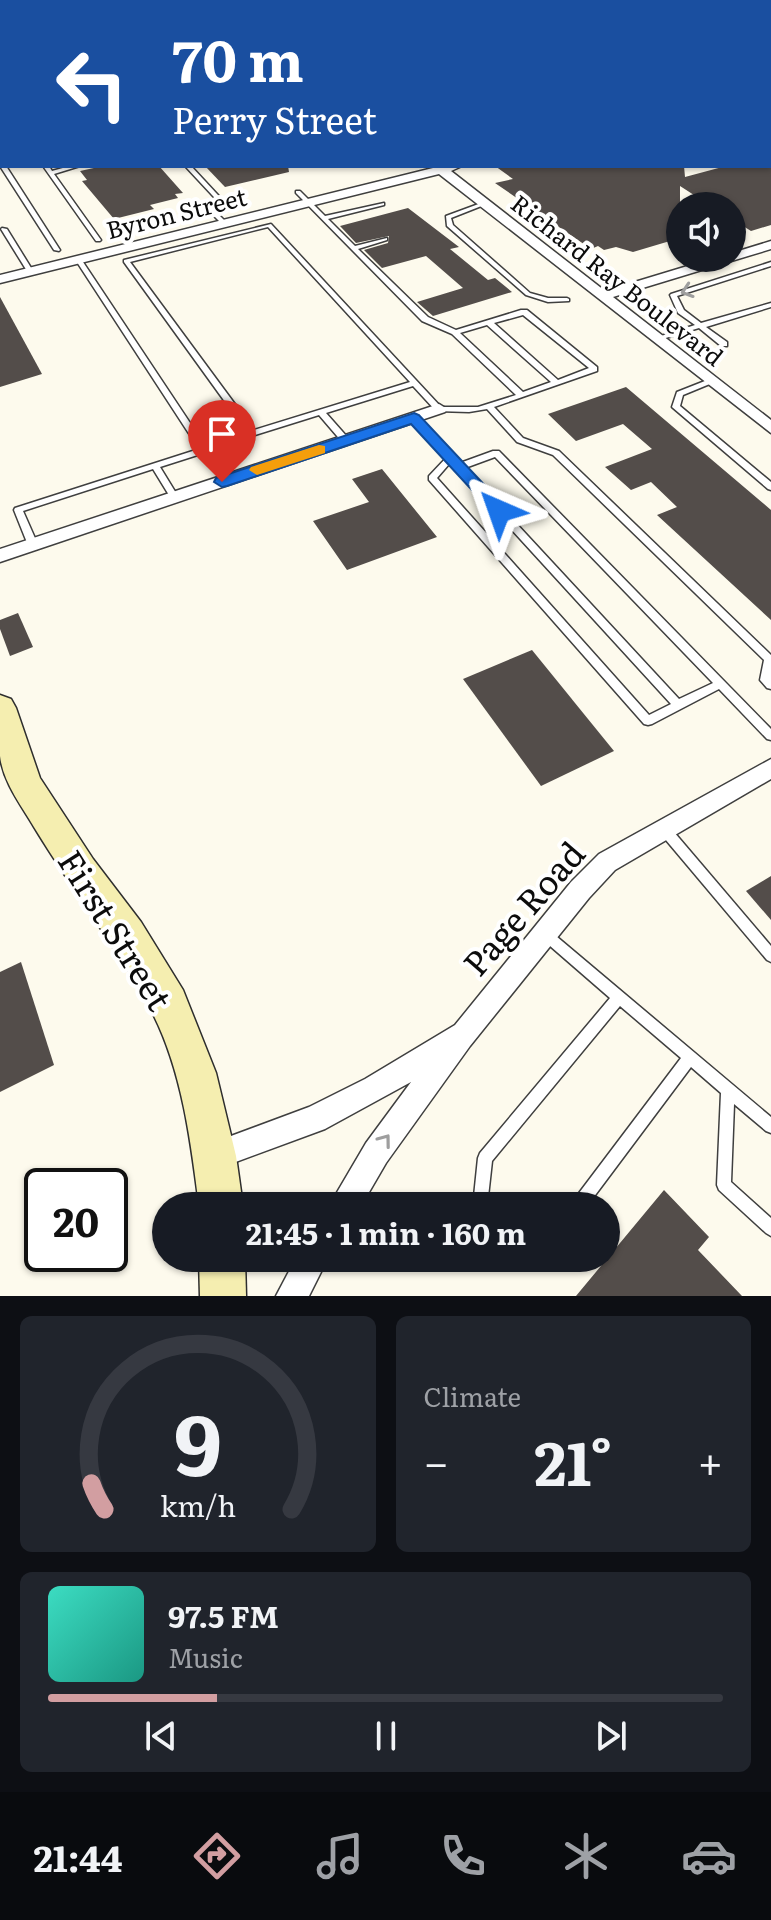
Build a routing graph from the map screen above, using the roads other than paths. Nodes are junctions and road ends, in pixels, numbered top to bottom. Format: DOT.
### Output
graph roads {
  1 [pos="5,168"];
  2 [pos="190,168"];
  3 [pos="399,168"];
  4 [pos="441,168"];
  5 [pos="446,168"];
  6 [pos="48,169"];
  7 [pos="298,192"];
  8 [pos="308,202"];
  9 [pos="486,203"];
  10 [pos="382,204"];
  11 [pos="228,209"];
  12 [pos="214,213"];
  13 [pos="324,218"];
  14 [pos="224,223"];
  15 [pos="4,229"];
  16 [pos="385,239"];
  17 [pos="98,240"];
  18 [pos="771,245"];
  19 [pos="354,248"];
  20 [pos="57,250"];
  21 [pos="746,252"];
  22 [pos="22,259"];
  23 [pos="78,259"];
  24 [pos="0,264"];
  25 [pos="771,264"];
  26 [pos="30,271"];
  27 [pos="681,272"];
  28 [pos="0,279"];
  29 [pos="606,295"];
  30 [pos="567,300"];
  31 [pos="771,305"];
  32 [pos="488,322"];
  33 [pos="700,326"];
  34 [pos="455,332"];
  35 [pos="659,338"];
  36 [pos="724,344"];
  37 [pos="713,381"];
  38 [pos="556,382"];
  39 [pos="415,383"];
  40 [pos="520,394"];
  41 [pos="488,405"];
  42 [pos="439,409"];
  43 [pos="321,412"];
  44 [pos="414,418"];
  45 [pos="771,428"];
  46 [pos="346,441"];
  47 [pos="450,458"];
  48 [pos="155,466"];
  49 [pos="459,467"];
  50 [pos="771,487"];
  51 [pos="175,498"];
  52 [pos="33,545"];
  53 [pos="0,556"];
  54 [pos="720,684"];
  55 [pos="771,685"];
  56 [pos="678,705"];
  57 [pos="0,708"];
  58 [pos="771,736"];
  59 [pos="771,768"];
  60 [pos="664,829"];
  61 [pos="546,935"];
  62 [pos="771,956"];
  63 [pos="619,997"];
  64 [pos="464,1034"];
  65 [pos="690,1057"];
  66 [pos="728,1090"];
  67 [pos="771,1126"];
  68 [pos="214,1156"];
  69 [pos="219,1192"];
  70 [pos="352,1192"];
  71 [pos="481,1192"];
  72 [pos="589,1192"];
  73 [pos="771,1228"];
  74 [pos="222,1272"];
  75 [pos="305,1272"];
  76 [pos="223,1296"];
  77 [pos="292,1296"];
  1 -- 20 [label="lane"];
  2 -- 11 [label="lane"];
  3 -- 7 [label="street, Byron Street"];
  4 -- 8 [label="street, Byron Street"];
  5 -- 9 [label="street, Richard Ray Boulevard"];
  6 -- 17 [label="lane"];
  7 -- 8 [label="lane"];
  7 -- 11 [label="street, Byron Street"];
  8 -- 13 [label="lane"];
  8 -- 14 [label="street, Byron Street"];
  9 -- 29 [label="street, Richard Ray Boulevard"];
  9 -- 30 [label="lane"];
  10 -- 13 [label="lane"];
  11 -- 12 [label="street, Byron Street"];
  12 -- 14 [label="lane"];
  12 -- 17 [label="street, Byron Street"];
  13 -- 19 [label="lane"];
  14 -- 23 [label="street, Byron Street"];
  15 -- 22 [label="lane"];
  16 -- 19 [label="lane"];
  17 -- 20 [label="street, Byron Street"];
  18 -- 21 [label="street"];
  19 -- 34 [label="lane"];
  20 -- 22 [label="street, Byron Street"];
  22 -- 24 [label="street, Byron Street"];
  22 -- 26 [label="lane"];
  23 -- 26 [label="street, Byron Street"];
  23 -- 48 [label="lane"];
  25 -- 33 [label="lane, one-way"];
  26 -- 28 [label="street, Byron Street"];
  27 -- 29 [label="street"];
  29 -- 35 [label="street, Richard Ray Boulevard"];
  31 -- 33 [label="lane"];
  32 -- 34 [label="lane"];
  32 -- 38 [label="lane"];
  32 -- 38 [label="lane"];
  33 -- 35 [label="lane"];
  33 -- 36 [label="lane"];
  34 -- 40 [label="lane"];
  35 -- 37 [label="street, Richard Ray Boulevard"];
  37 -- 45 [label="street, Richard Ray Boulevard"];
  37 -- 50 [label="lane"];
  38 -- 40 [label="lane"];
  39 -- 42 [label="lane"];
  39 -- 43 [label="lane"];
  39 -- 43 [label="lane"];
  40 -- 41 [label="lane"];
  41 -- 42 [label="lane"];
  41 -- 55 [label="lane"];
  42 -- 44 [label="street"];
  43 -- 46 [label="lane"];
  44 -- 46 [label="street"];
  44 -- 47 [label="lane"];
  46 -- 51 [label="street"];
  47 -- 49 [label="lane"];
  47 -- 56 [label="lane"];
  48 -- 51 [label="lane"];
  48 -- 52 [label="lane"];
  49 -- 54 [label="lane"];
  49 -- 56 [label="lane"];
  51 -- 52 [label="street"];
  52 -- 53 [label="street"];
  54 -- 56 [label="lane"];
  54 -- 58 [label="lane"];
  57 -- 68 [label="street, First Street"];
  59 -- 60 [label="street, Page Road"];
  60 -- 61 [label="street, Page Road"];
  60 -- 62 [label="lane"];
  61 -- 63 [label="lane"];
  61 -- 64 [label="street, Page Road"];
  63 -- 65 [label="lane"];
  63 -- 71 [label="lane"];
  64 -- 68 [label="street, Page Road"];
  70 -- 64 [label="street, Page Road, one-way"];
  65 -- 66 [label="lane"];
  65 -- 72 [label="lane"];
  66 -- 67 [label="lane"];
  66 -- 73 [label="lane"];
  68 -- 69 [label="street, First Street"];
  74 -- 76 [label="street"];
  75 -- 77 [label="street"];
}
